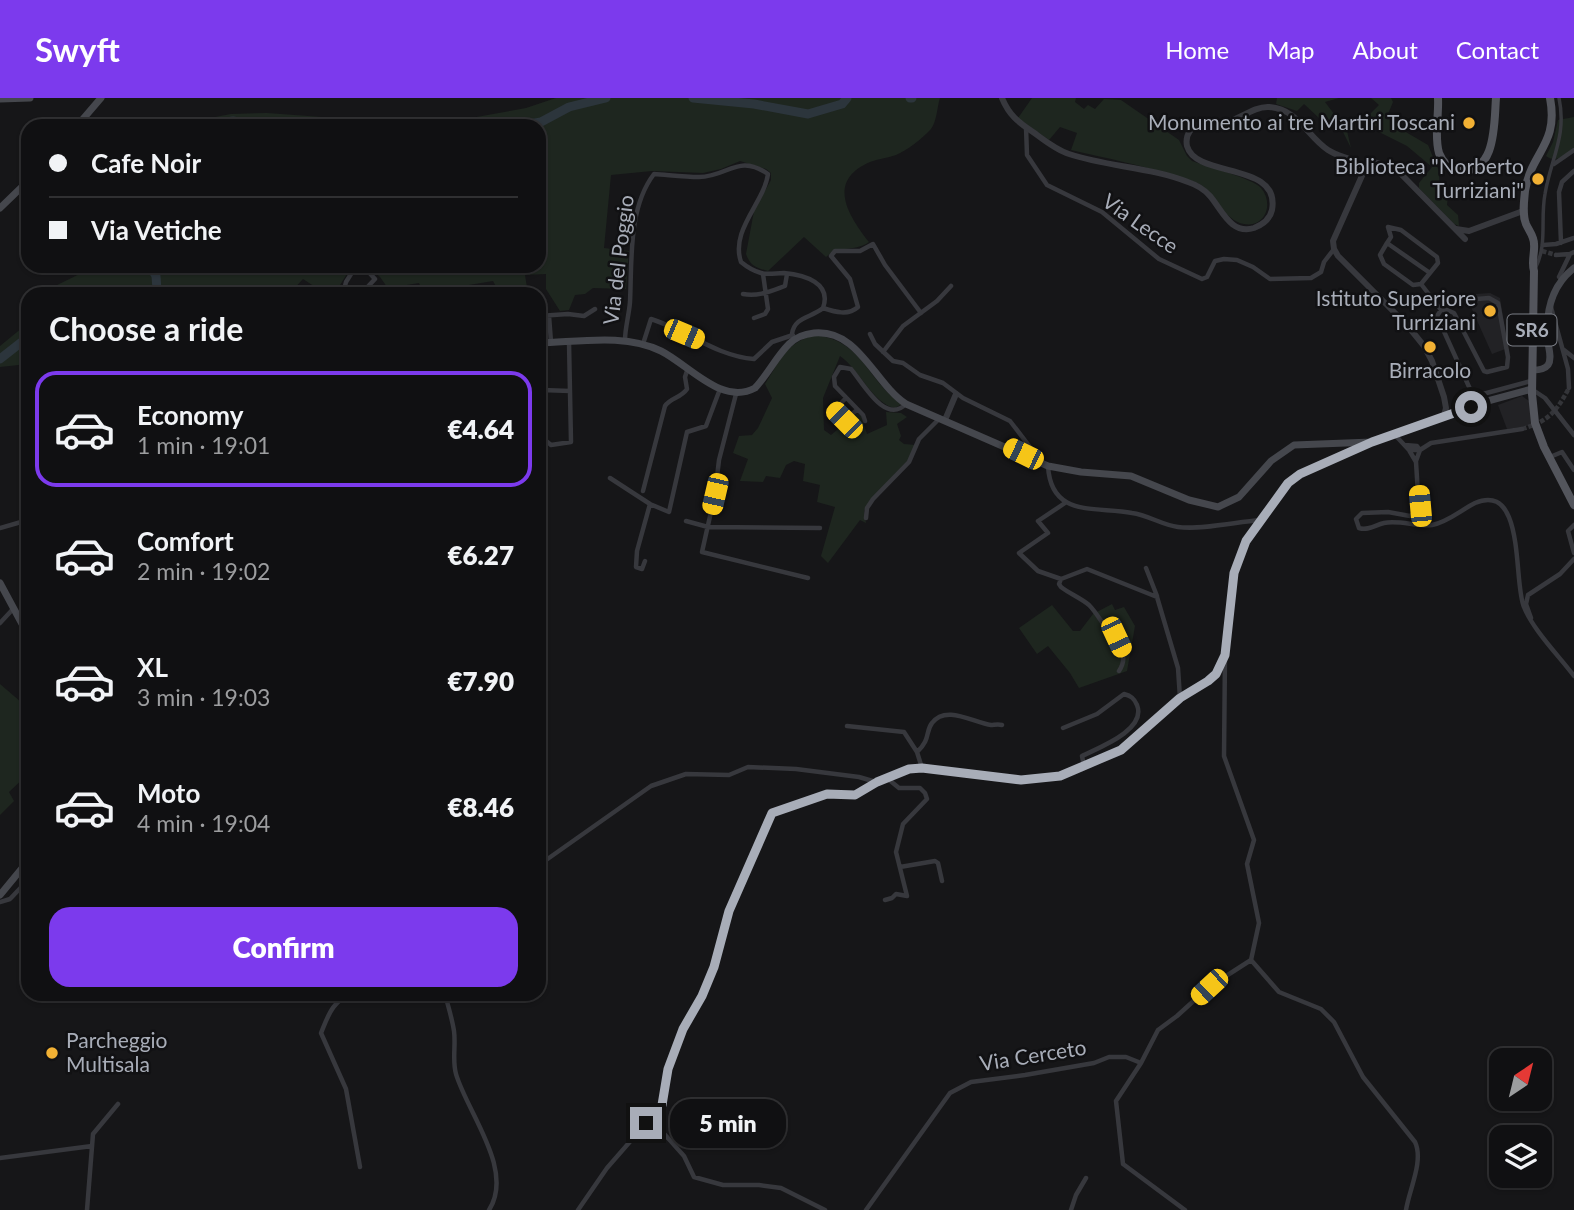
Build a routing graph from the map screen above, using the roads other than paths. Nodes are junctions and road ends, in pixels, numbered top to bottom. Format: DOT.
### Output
graph roads {
  1 [pos="24,98"];
  2 [pos="30,98"];
  3 [pos="1002,98"];
  4 [pos="1438,98"];
  5 [pos="1496,98"];
  6 [pos="1550,98"];
  7 [pos="1559,98"];
  8 [pos="0,99"];
  9 [pos="101,99"];
  10 [pos="83,119"];
  11 [pos="1026,127"];
  12 [pos="1574,150"];
  13 [pos="1554,164"];
  14 [pos="1365,169"];
  15 [pos="1574,171"];
  16 [pos="21,188"];
  17 [pos="0,208"];
  18 [pos="1523,211"];
  19 [pos="1452,228"];
  20 [pos="1574,238"];
  21 [pos="1465,239"];
  22 [pos="1387,243"];
  23 [pos="1561,243"];
  24 [pos="1543,245"];
  25 [pos="1334,249"];
  26 [pos="1572,253"];
  27 [pos="1556,255"];
  28 [pos="1574,268"];
  29 [pos="1534,271"];
  30 [pos="369,273"];
  31 [pos="764,274"];
  32 [pos="787,274"];
  33 [pos="1430,274"];
  34 [pos="1562,279"];
  35 [pos="1421,284"];
  36 [pos="951,286"];
  37 [pos="368,287"];
  38 [pos="766,293"];
  39 [pos="743,294"];
  40 [pos="1477,299"];
  41 [pos="1550,305"];
  42 [pos="823,308"];
  43 [pos="595,309"];
  44 [pos="1441,310"];
  45 [pos="920,313"];
  46 [pos="549,316"];
  47 [pos="754,318"];
  48 [pos="870,334"];
  49 [pos="793,336"];
  50 [pos="625,341"];
  51 [pos="546,342"];
  52 [pos="551,342"];
  53 [pos="569,342"];
  54 [pos="643,344"];
  55 [pos="1563,349"];
  56 [pos="883,352"];
  57 [pos="1574,358"];
  58 [pos="688,368"];
  59 [pos="1533,370"];
  60 [pos="1533,385"];
  61 [pos="1569,388"];
  62 [pos="720,389"];
  63 [pos="546,390"];
  64 [pos="570,391"];
  65 [pos="1443,392"];
  66 [pos="736,394"];
  67 [pos="956,394"];
  68 [pos="846,398"];
  69 [pos="906,404"];
  70 [pos="857,410"];
  71 [pos="1458,411"];
  72 [pos="1444,416"];
  73 [pos="942,419"];
  74 [pos="864,421"];
  75 [pos="1522,429"];
  76 [pos="1395,435"];
  77 [pos="1574,435"];
  78 [pos="546,441"];
  79 [pos="1372,442"];
  80 [pos="1407,447"];
  81 [pos="1420,450"];
  82 [pos="1550,457"];
  83 [pos="1416,461"];
  84 [pos="1046,465"];
  85 [pos="1574,470"];
  86 [pos="610,478"];
  87 [pos="643,491"];
  88 [pos="1571,491"];
  89 [pos="1066,503"];
  90 [pos="650,504"];
  91 [pos="1574,505"];
  92 [pos="866,518"];
  93 [pos="1261,520"];
  94 [pos="686,521"];
  95 [pos="21,522"];
  96 [pos="1574,525"];
  97 [pos="708,527"];
  98 [pos="0,528"];
  99 [pos="820,528"];
  100 [pos="1574,552"];
  101 [pos="1574,559"];
  102 [pos="645,561"];
  103 [pos="1146,568"];
  104 [pos="808,578"];
  105 [pos="1061,579"];
  106 [pos="0,583"];
  107 [pos="1157,597"];
  108 [pos="14,608"];
  109 [pos="1530,619"];
  110 [pos="21,622"];
  111 [pos="0,624"];
  112 [pos="1225,655"];
  113 [pos="1119,671"];
  114 [pos="1574,676"];
  115 [pos="1180,698"];
  116 [pos="1002,725"];
  117 [pos="847,726"];
  118 [pos="1063,728"];
  119 [pos="917,752"];
  120 [pos="1084,766"];
  121 [pos="922,768"];
  122 [pos="888,779"];
  123 [pos="877,782"];
  124 [pos="546,860"];
  125 [pos="900,867"];
  126 [pos="21,870"];
  127 [pos="942,881"];
  128 [pos="21,887"];
  129 [pos="0,895"];
  130 [pos="885,900"];
  131 [pos="0,902"];
  132 [pos="1251,960"];
  133 [pos="340,1001"];
  134 [pos="447,1001"];
  135 [pos="1141,1063"];
  136 [pos="118,1104"];
  137 [pos="650,1118"];
  138 [pos="92,1146"];
  139 [pos="0,1158"];
  140 [pos="360,1167"];
  141 [pos="1086,1178"];
  142 [pos="87,1210"];
  143 [pos="489,1210"];
  144 [pos="578,1210"];
  145 [pos="824,1210"];
  146 [pos="866,1210"];
  147 [pos="1071,1210"];
  148 [pos="1185,1210"];
  149 [pos="1406,1210"];
  1 -- 2 [label="main road"];
  1 -- 8 [label="main road"];
  3 -- 11 [label="street"];
  4 -- 5 [label="main road"];
  6 -- 18 [label="main road"];
  7 -- 13 [label="street, SR6"];
  9 -- 10 [label="main road"];
  11 -- 14 [label="street"];
  11 -- 25 [label="street, Via Lecce"];
  12 -- 13 [label="street"];
  13 -- 24 [label="street, SR6"];
  14 -- 19 [label="street"];
  14 -- 25 [label="street"];
  15 -- 23 [label="street"];
  16 -- 17 [label="main road"];
  18 -- 19 [label="street"];
  18 -- 29 [label="main road"];
  19 -- 21 [label="street"];
  20 -- 23 [label="street"];
  22 -- 33 [label="street"];
  22 -- 33 [label="street"];
  22 -- 35 [label="street"];
  23 -- 24 [label="street"];
  24 -- 29 [label="street, SR6"];
  25 -- 65 [label="street"];
  26 -- 27 [label="street"];
  26 -- 34 [label="street"];
  28 -- 34 [label="main road"];
  29 -- 59 [label="main road, SR6"];
  30 -- 37 [label="street"];
  31 -- 32 [label="street"];
  31 -- 38 [label="street"];
  31 -- 50 [label="street, Via del Poggio"];
  32 -- 38 [label="street"];
  32 -- 42 [label="street"];
  33 -- 35 [label="street"];
  34 -- 41 [label="main road"];
  35 -- 44 [label="street"];
  36 -- 45 [label="street"];
  38 -- 39 [label="street"];
  38 -- 47 [label="street"];
  40 -- 44 [label="street"];
  41 -- 55 [label="street"];
  41 -- 59 [label="main road"];
  42 -- 45 [label="street"];
  42 -- 49 [label="street"];
  43 -- 46 [label="street"];
  44 -- 60 [label="street"];
  45 -- 56 [label="street"];
  46 -- 52 [label="street"];
  48 -- 56 [label="street"];
  49 -- 54 [label="street"];
  49 -- 66 [label="main road"];
  49 -- 69 [label="main road"];
  50 -- 53 [label="main road"];
  50 -- 54 [label="main road"];
  51 -- 52 [label="main road"];
  52 -- 53 [label="main road"];
  53 -- 64 [label="street"];
  54 -- 58 [label="main road"];
  55 -- 57 [label="street"];
  55 -- 61 [label="street"];
  56 -- 67 [label="street"];
  58 -- 62 [label="main road"];
  58 -- 87 [label="street"];
  59 -- 60 [label="main road, SR6"];
  60 -- 71 [label="main road"];
  60 -- 77 [label="street"];
  60 -- 82 [label="main road"];
  62 -- 66 [label="main road"];
  62 -- 90 [label="street"];
  63 -- 64 [label="street"];
  64 -- 78 [label="street"];
  65 -- 71 [label="street"];
  65 -- 72 [label="street"];
  66 -- 97 [label="street"];
  67 -- 73 [label="street"];
  67 -- 84 [label="street"];
  68 -- 69 [label="street"];
  68 -- 70 [label="street"];
  68 -- 70 [label="street"];
  69 -- 73 [label="main road"];
  70 -- 74 [label="street"];
  71 -- 72 [label="main road"];
  72 -- 76 [label="main road"];
  73 -- 84 [label="main road"];
  73 -- 92 [label="street"];
  75 -- 81 [label="street"];
  76 -- 79 [label="main road"];
  76 -- 80 [label="street"];
  79 -- 84 [label="main road"];
  79 -- 93 [label="street"];
  80 -- 81 [label="street"];
  80 -- 83 [label="street"];
  81 -- 83 [label="street"];
  82 -- 85 [label="street"];
  82 -- 88 [label="main road"];
  83 -- 109 [label="street"];
  84 -- 89 [label="street"];
  86 -- 90 [label="street"];
  88 -- 91 [label="main road"];
  89 -- 93 [label="street"];
  89 -- 105 [label="street"];
  90 -- 102 [label="street"];
  93 -- 112 [label="street"];
  94 -- 97 [label="street"];
  95 -- 98 [label="street"];
  96 -- 100 [label="street"];
  97 -- 99 [label="street"];
  97 -- 104 [label="street"];
  101 -- 109 [label="street"];
  103 -- 107 [label="street"];
  105 -- 107 [label="street"];
  105 -- 113 [label="street"];
  106 -- 108 [label="main road"];
  107 -- 115 [label="street"];
  108 -- 110 [label="main road"];
  108 -- 111 [label="street"];
  109 -- 114 [label="street"];
  112 -- 115 [label="street"];
  112 -- 132 [label="street"];
  115 -- 120 [label="street"];
  116 -- 119 [label="street"];
  117 -- 119 [label="street"];
  118 -- 120 [label="street"];
  119 -- 121 [label="street"];
  120 -- 121 [label="street"];
  121 -- 122 [label="street"];
  122 -- 123 [label="street"];
  122 -- 125 [label="street"];
  123 -- 124 [label="street"];
  123 -- 137 [label="street"];
  125 -- 127 [label="street"];
  125 -- 130 [label="street"];
  126 -- 129 [label="main road"];
  128 -- 131 [label="street"];
  132 -- 135 [label="street"];
  132 -- 149 [label="street"];
  133 -- 140 [label="street"];
  134 -- 143 [label="street"];
  135 -- 146 [label="street, Via Cerceto"];
  135 -- 148 [label="street"];
  136 -- 138 [label="street"];
  137 -- 144 [label="street"];
  137 -- 145 [label="street"];
  138 -- 139 [label="street"];
  138 -- 142 [label="street"];
  141 -- 147 [label="street"];
}
